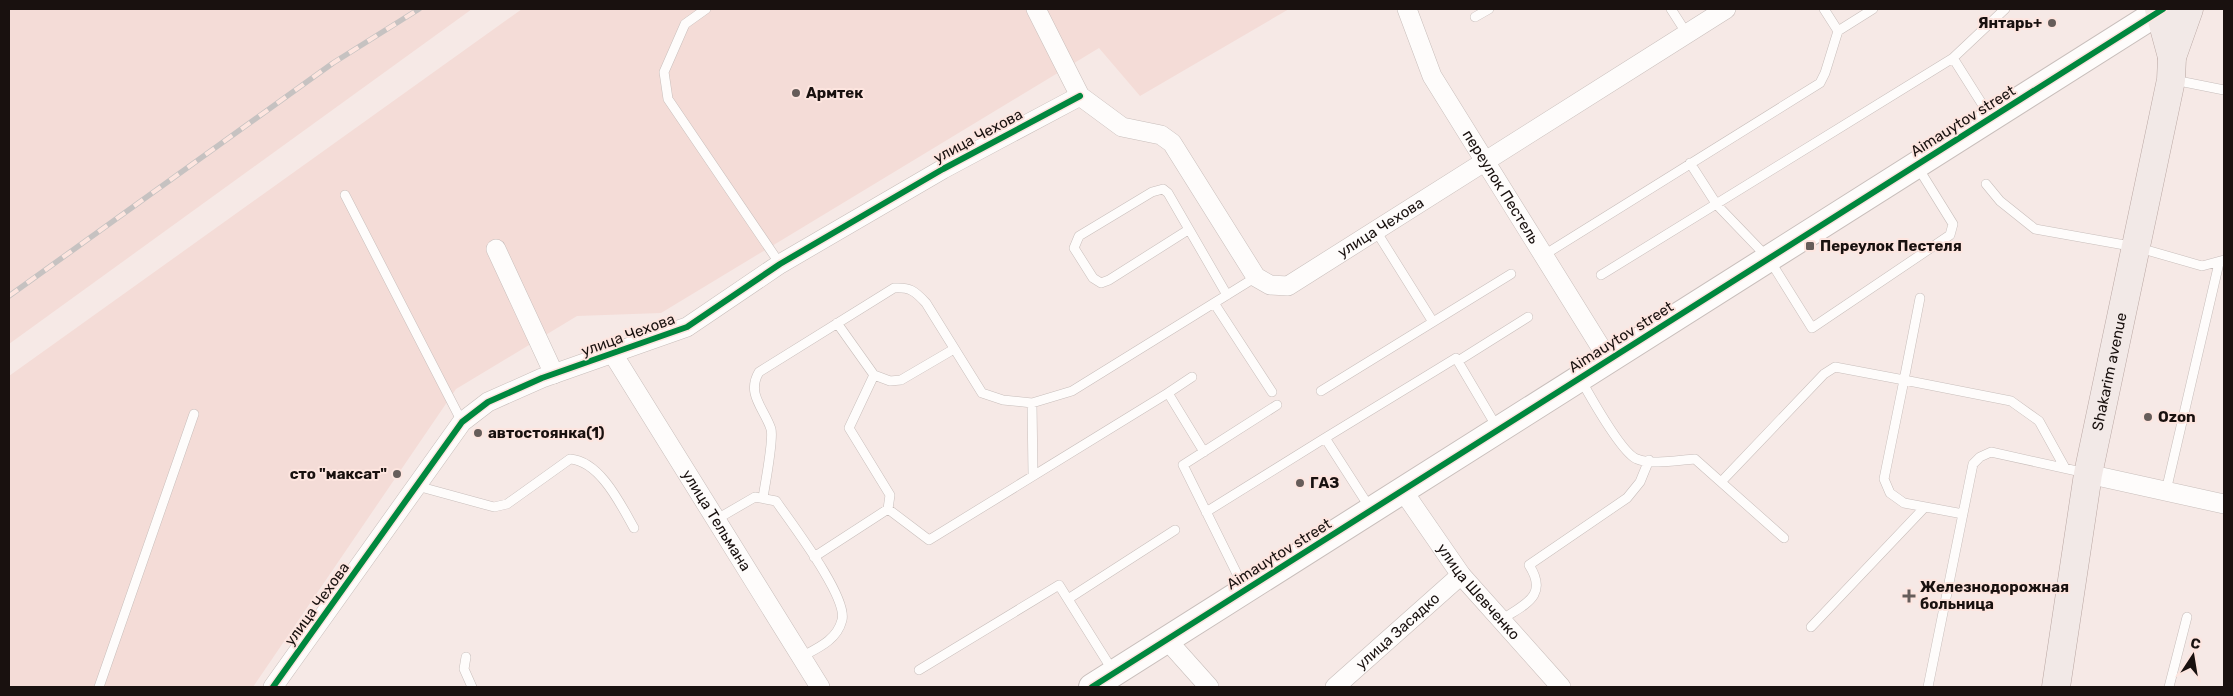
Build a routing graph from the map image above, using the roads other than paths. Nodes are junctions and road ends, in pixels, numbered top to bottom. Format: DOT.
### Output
graph roads {
  1 [pos="706,9"];
  2 [pos="1036,9"];
  3 [pos="1408,9"];
  4 [pos="1489,9"];
  5 [pos="1671,9"];
  6 [pos="1726,9"];
  7 [pos="1824,9"];
  8 [pos="1873,9"];
  9 [pos="2005,9"];
  10 [pos="2189,9"];
  11 [pos="2160,10"];
  12 [pos="1475,17"];
  13 [pos="1838,31"];
  14 [pos="1686,34"];
  15 [pos="1953,58"];
  16 [pos="2171,68"];
  17 [pos="2224,90"];
  18 [pos="1080,96"];
  19 [pos="1991,118"];
  20 [pos="1485,162"];
  21 [pos="1690,163"];
  22 [pos="1916,166"];
  23 [pos="1986,184"];
  24 [pos="345,195"];
  25 [pos="1717,205"];
  26 [pos="1188,230"];
  27 [pos="1376,231"];
  28 [pos="2136,247"];
  29 [pos="496,249"];
  30 [pos="1544,255"];
  31 [pos="1769,259"];
  32 [pos="2222,262"];
  33 [pos="780,264"];
  34 [pos="1511,274"];
  35 [pos="1601,275"];
  36 [pos="1256,277"];
  37 [pos="1228,295"];
  38 [pos="1920,298"];
  39 [pos="1214,303"];
  40 [pos="1528,317"];
  41 [pos="837,322"];
  42 [pos="1433,322"];
  43 [pos="954,349"];
  44 [pos="613,354"];
  45 [pos="1608,359"];
  46 [pos="1458,361"];
  47 [pos="554,374"];
  48 [pos="874,375"];
  49 [pos="1192,377"];
  50 [pos="1579,378"];
  51 [pos="1904,380"];
  52 [pos="1272,392"];
  53 [pos="1321,392"];
  54 [pos="1168,394"];
  55 [pos="1032,403"];
  56 [pos="1277,405"];
  57 [pos="194,414"];
  58 [pos="462,422"];
  59 [pos="1499,429"];
  60 [pos="1325,438"];
  61 [pos="1204,452"];
  62 [pos="1649,460"];
  63 [pos="2076,471"];
  64 [pos="1033,475"];
  65 [pos="1721,482"];
  66 [pos="417,486"];
  67 [pos="1403,491"];
  68 [pos="2166,491"];
  69 [pos="763,498"];
  70 [pos="2224,504"];
  71 [pos="1925,507"];
  72 [pos="888,509"];
  73 [pos="1372,511"];
  74 [pos="1206,512"];
  75 [pos="1963,514"];
  76 [pos="717,519"];
  77 [pos="634,528"];
  78 [pos="1175,530"];
  79 [pos="1784,538"];
  80 [pos="814,557"];
  81 [pos="1461,575"];
  82 [pos="1245,591"];
  83 [pos="1068,599"];
  84 [pos="2186,617"];
  85 [pos="1501,620"];
  86 [pos="1812,627"];
  87 [pos="1167,640"];
  88 [pos="466,657"];
  89 [pos="801,657"];
  90 [pos="919,670"];
  91 [pos="1114,673"];
  92 [pos="99,687"];
  93 [pos="273,687"];
  94 [pos="472,687"];
  95 [pos="820,687"];
  96 [pos="1092,687"];
  97 [pos="1210,687"];
  98 [pos="1335,687"];
  99 [pos="1561,687"];
  100 [pos="1928,687"];
  101 [pos="2056,687"];
  102 [pos="2169,687"];
  1 -- 33 [label="lane"];
  2 -- 18 [label="street"];
  3 -- 20 [label="street, переулок Пестель"];
  4 -- 12 [label="lane"];
  5 -- 14 [label="lane"];
  6 -- 14 [label="street, улица Чехова"];
  7 -- 13 [label="lane"];
  8 -- 13 [label="lane"];
  9 -- 15 [label="lane"];
  10 -- 16 [label="main road, Shakarim avenue"];
  11 -- 16 [label="main road, Shakarim avenue"];
  11 -- 19 [label="street, Aimauytov street"];
  13 -- 21 [label="lane"];
  14 -- 20 [label="street, улица Чехова"];
  15 -- 19 [label="lane"];
  15 -- 25 [label="lane"];
  16 -- 17 [label="lane"];
  16 -- 28 [label="main road, Shakarim avenue"];
  18 -- 33 [label="street, улица Чехова"];
  18 -- 36 [label="street"];
  19 -- 22 [label="street, Aimauytov street"];
  20 -- 27 [label="street, улица Чехова"];
  20 -- 30 [label="street, переулок Пестель"];
  21 -- 25 [label="lane"];
  21 -- 30 [label="lane"];
  22 -- 31 [label="street, Aimauytov street"];
  22 -- 31 [label="lane"];
  23 -- 28 [label="lane"];
  24 -- 58 [label="lane"];
  25 -- 31 [label="lane"];
  25 -- 35 [label="lane"];
  26 -- 26 [label="lane"];
  26 -- 37 [label="lane"];
  27 -- 36 [label="street, улица Чехова"];
  27 -- 42 [label="lane"];
  28 -- 32 [label="lane"];
  28 -- 63 [label="main road, Shakarim avenue"];
  29 -- 47 [label="street"];
  30 -- 45 [label="street, переулок Пестель"];
  31 -- 45 [label="street, Aimauytov street"];
  32 -- 68 [label="lane"];
  33 -- 44 [label="street, улица Чехова"];
  34 -- 42 [label="lane"];
  36 -- 37 [label="lane"];
  37 -- 39 [label="lane"];
  38 -- 51 [label="lane"];
  39 -- 52 [label="lane"];
  39 -- 55 [label="lane"];
  40 -- 46 [label="lane"];
  41 -- 43 [label="lane"];
  41 -- 48 [label="lane"];
  41 -- 69 [label="lane"];
  42 -- 53 [label="lane"];
  43 -- 48 [label="lane"];
  43 -- 55 [label="lane"];
  44 -- 47 [label="street, улица Чехова"];
  44 -- 76 [label="street, улица Тельмана"];
  45 -- 50 [label="street, Aimauytov street"];
  46 -- 59 [label="lane"];
  46 -- 60 [label="lane"];
  47 -- 58 [label="street, улица Чехова"];
  48 -- 72 [label="lane"];
  49 -- 54 [label="lane"];
  50 -- 59 [label="street, Aimauytov street"];
  50 -- 62 [label="lane"];
  51 -- 63 [label="lane"];
  51 -- 65 [label="lane"];
  51 -- 71 [label="lane"];
  54 -- 61 [label="lane"];
  54 -- 64 [label="lane"];
  55 -- 64 [label="lane"];
  56 -- 61 [label="lane"];
  57 -- 92 [label="lane"];
  58 -- 66 [label="street, улица Чехова"];
  59 -- 67 [label="street, Aimauytov street"];
  60 -- 73 [label="lane"];
  60 -- 74 [label="lane"];
  61 -- 74 [label="lane"];
  62 -- 65 [label="lane"];
  62 -- 85 [label="lane"];
  63 -- 68 [label="street"];
  63 -- 75 [label="lane"];
  63 -- 101 [label="main road, Shakarim avenue"];
  64 -- 72 [label="lane"];
  65 -- 79 [label="lane"];
  66 -- 77 [label="lane"];
  66 -- 93 [label="street, улица Чехова"];
  67 -- 73 [label="street, Aimauytov street"];
  67 -- 81 [label="street, улица Шевченко"];
  68 -- 70 [label="street"];
  69 -- 76 [label="lane"];
  69 -- 80 [label="lane"];
  71 -- 75 [label="lane"];
  71 -- 86 [label="lane"];
  72 -- 80 [label="lane"];
  73 -- 82 [label="street, Aimauytov street"];
  74 -- 82 [label="lane"];
  75 -- 100 [label="lane"];
  76 -- 89 [label="street, улица Тельмана"];
  78 -- 83 [label="lane"];
  80 -- 89 [label="lane"];
  81 -- 85 [label="street, улица Шевченко"];
  81 -- 98 [label="street, улица Засядко"];
  82 -- 87 [label="street, Aimauytov street"];
  83 -- 90 [label="lane"];
  83 -- 91 [label="lane"];
  84 -- 102 [label="lane"];
  85 -- 99 [label="street, улица Шевченко"];
  87 -- 91 [label="street, Aimauytov street"];
  87 -- 97 [label="street"];
  88 -- 94 [label="lane"];
  89 -- 95 [label="street, улица Тельмана"];
  91 -- 96 [label="street, Aimauytov street"];
}
